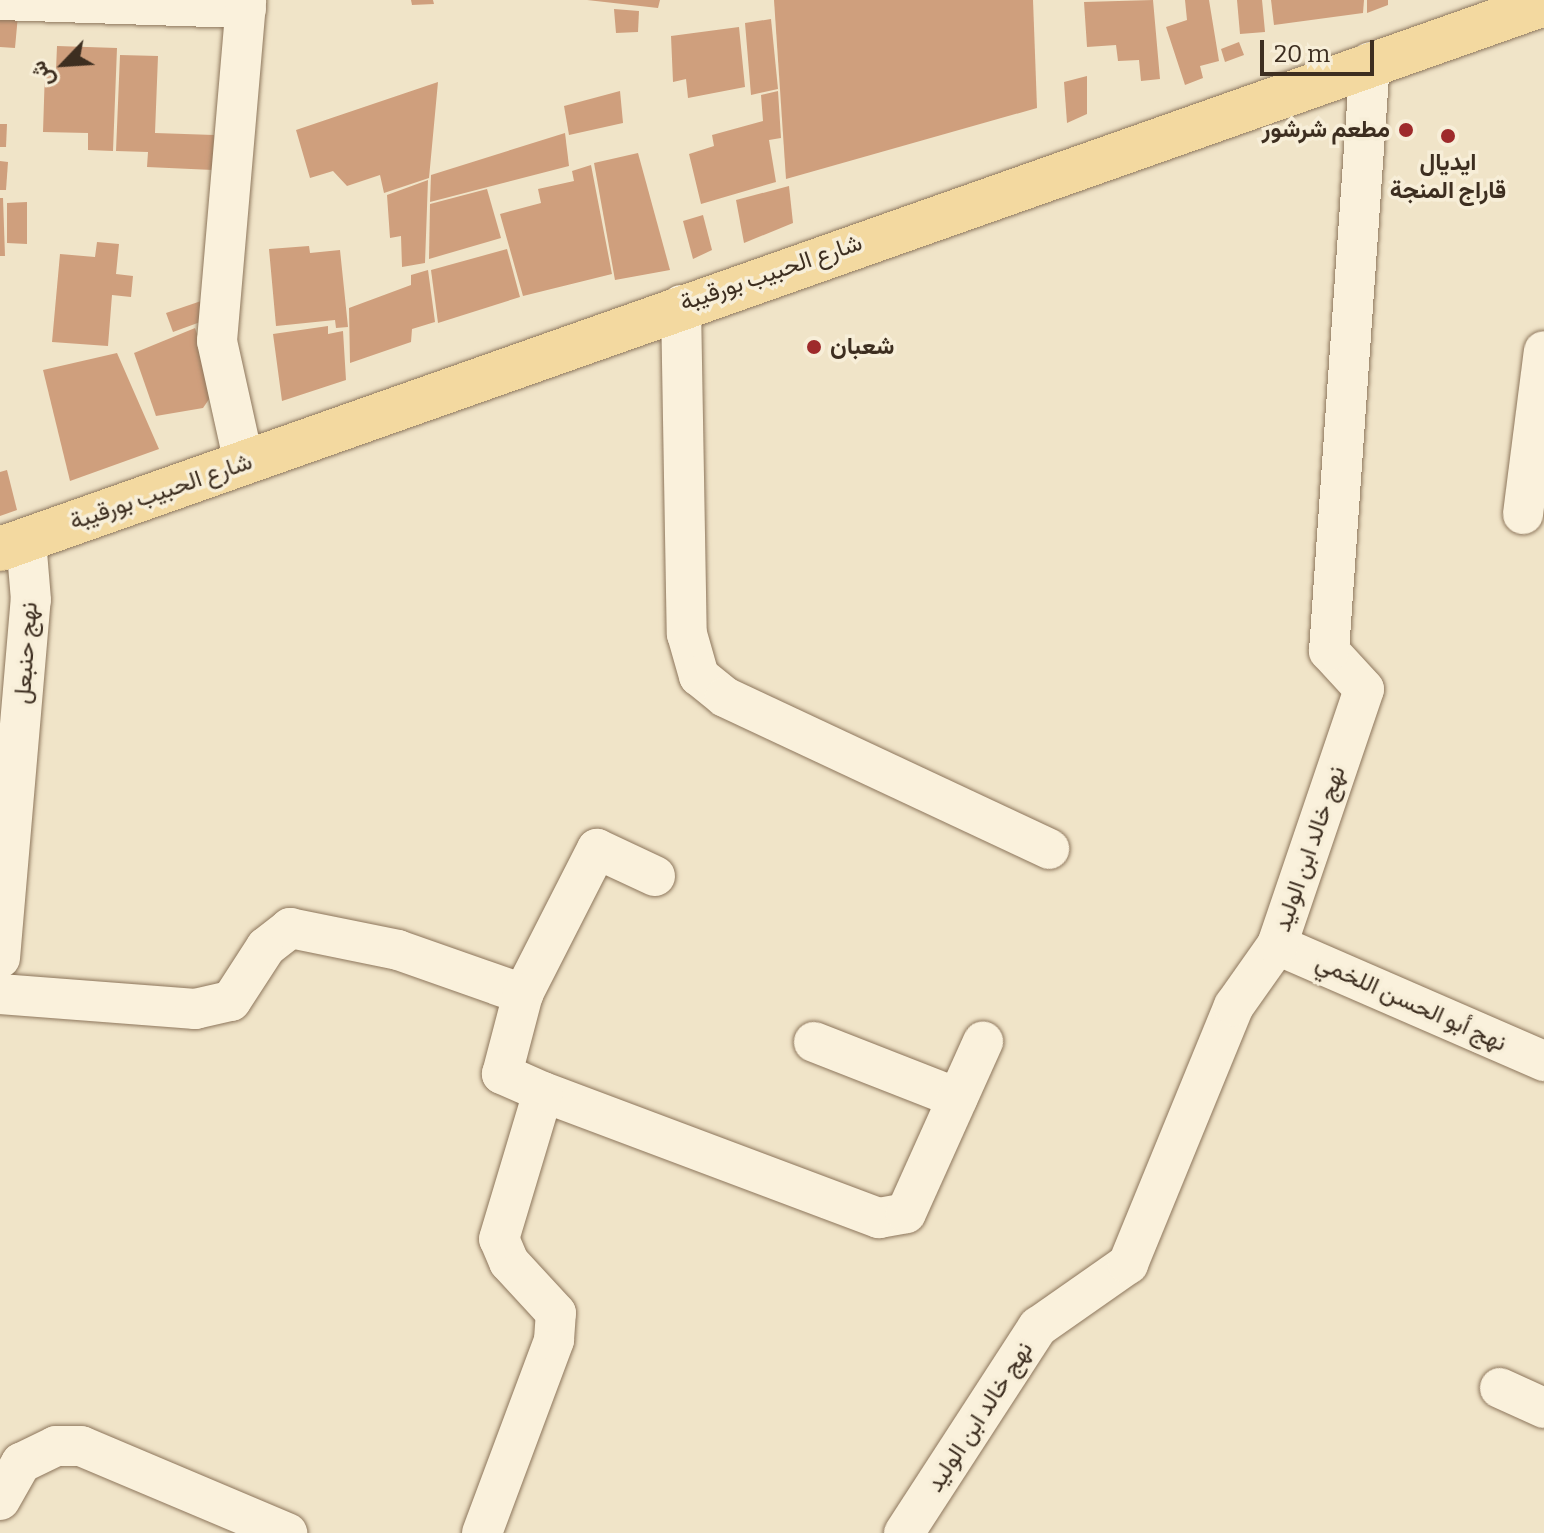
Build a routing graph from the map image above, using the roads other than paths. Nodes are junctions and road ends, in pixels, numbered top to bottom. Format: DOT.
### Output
graph roads {
  1 [pos="0,0"];
  2 [pos="246,4"];
  3 [pos="1544,4"];
  4 [pos="1370,62"];
  5 [pos="681,305"];
  6 [pos="1544,351"];
  7 [pos="244,463"];
  8 [pos="1523,514"];
  9 [pos="13,544"];
  10 [pos="1049,849"];
  11 [pos="655,876"];
  12 [pos="1277,945"];
  13 [pos="0,958"];
  14 [pos="0,994"];
  15 [pos="523,994"];
  16 [pos="814,1042"];
  17 [pos="983,1042"];
  18 [pos="1544,1061"];
  19 [pos="543,1092"];
  20 [pos="957,1098"];
  21 [pos="1500,1388"];
  22 [pos="1544,1408"];
  23 [pos="0,1500"];
  24 [pos="287,1533"];
  25 [pos="482,1533"];
  26 [pos="904,1533"];
  1 -- 2 [label="street"];
  2 -- 7 [label="street"];
  3 -- 4 [label="main road, شارع الحبيب بورقيبة"];
  4 -- 5 [label="main road, شارع الحبيب بورقيبة"];
  4 -- 12 [label="street, نهج خالد ابن الوليد"];
  5 -- 7 [label="main road, شارع الحبيب بورقيبة"];
  5 -- 10 [label="street"];
  6 -- 8 [label="street"];
  7 -- 9 [label="main road, شارع الحبيب بورقيبة"];
  9 -- 13 [label="street, نهج حنبعل"];
  11 -- 15 [label="street"];
  12 -- 18 [label="street, نهج أبو الحسن اللخمي"];
  12 -- 26 [label="street, نهج خالد ابن الوليد"];
  14 -- 15 [label="street"];
  15 -- 19 [label="street"];
  16 -- 20 [label="street"];
  17 -- 20 [label="street"];
  19 -- 20 [label="street"];
  19 -- 25 [label="street"];
  21 -- 22 [label="street"];
  23 -- 24 [label="street"];
}
